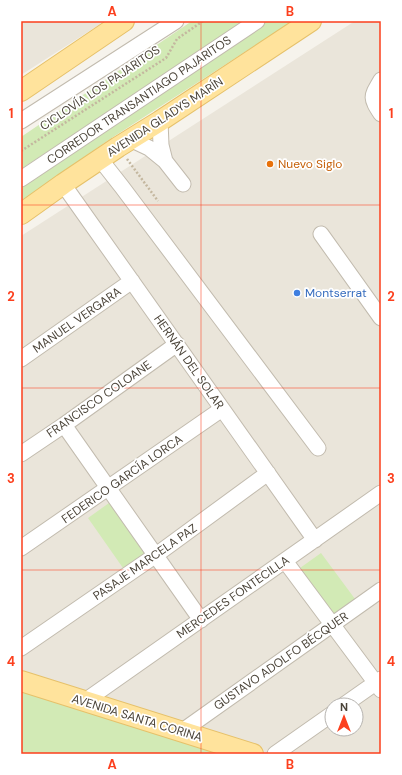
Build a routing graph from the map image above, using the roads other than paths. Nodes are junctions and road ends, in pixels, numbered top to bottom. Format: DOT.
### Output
graph roads {
  1 [pos="176,21"];
  2 [pos="257,21"];
  3 [pos="311,21"];
  4 [pos="125,23"];
  5 [pos="381,80"];
  6 [pos="21,91"];
  7 [pos="381,114"];
  8 [pos="21,120"];
  9 [pos="160,121"];
  10 [pos="124,143"];
  11 [pos="100,159"];
  12 [pos="165,161"];
  13 [pos="21,179"];
  14 [pos="63,184"];
  15 [pos="183,184"];
  16 [pos="21,214"];
  17 [pos="321,234"];
  18 [pos="132,281"];
  19 [pos="381,318"];
  20 [pos="176,344"];
  21 [pos="21,360"];
  22 [pos="222,409"];
  23 [pos="64,425"];
  24 [pos="318,448"];
  25 [pos="21,454"];
  26 [pos="268,474"];
  27 [pos="108,488"];
  28 [pos="381,493"];
  29 [pos="315,540"];
  30 [pos="21,548"];
  31 [pos="156,555"];
  32 [pos="285,561"];
  33 [pos="381,590"];
  34 [pos="201,620"];
  35 [pos="332,625"];
  36 [pos="21,648"];
  37 [pos="21,682"];
  38 [pos="379,684"];
  39 [pos="357,697"];
  40 [pos="85,701"];
  41 [pos="324,720"];
  42 [pos="181,732"];
  43 [pos="253,754"];
  44 [pos="275,754"];
  1 -- 8 [label="street"];
  2 -- 13 [label="street, CORREDOR TRANSANTIAGO PAJARITOS"];
  3 -- 9 [label="main road, AVENIDA GLADYS MARÍN"];
  4 -- 6 [label="main road"];
  5 -- 7 [label="street"];
  9 -- 10 [label="main road, AVENIDA GLADYS MARÍN"];
  9 -- 12 [label="street"];
  10 -- 11 [label="main road, AVENIDA GLADYS MARÍN"];
  10 -- 12 [label="street"];
  11 -- 14 [label="main road, AVENIDA GLADYS MARÍN"];
  11 -- 24 [label="street"];
  12 -- 15 [label="street"];
  14 -- 16 [label="main road, AVENIDA GLADYS MARÍN"];
  14 -- 18 [label="street, HERNÁN DEL SOLAR"];
  17 -- 19 [label="street"];
  18 -- 20 [label="street, HERNÁN DEL SOLAR"];
  18 -- 21 [label="street, MANUEL VERGARA"];
  20 -- 22 [label="street, HERNÁN DEL SOLAR"];
  20 -- 23 [label="street, FRANCISCO COLOANE"];
  22 -- 26 [label="street, HERNÁN DEL SOLAR"];
  22 -- 27 [label="street, FEDERICO GARCÍA LORCA"];
  23 -- 25 [label="street, FRANCISCO COLOANE"];
  23 -- 27 [label="street"];
  26 -- 29 [label="street, HERNÁN DEL SOLAR"];
  26 -- 31 [label="street, PASAJE MARCELA PAZ"];
  27 -- 30 [label="street, FEDERICO GARCÍA LORCA"];
  27 -- 31 [label="street"];
  28 -- 29 [label="street, MERCEDES FONTECILLA"];
  29 -- 32 [label="street, MERCEDES FONTECILLA"];
  31 -- 34 [label="street"];
  31 -- 36 [label="street, PASAJE MARCELA PAZ"];
  32 -- 34 [label="street, MERCEDES FONTECILLA"];
  32 -- 35 [label="street"];
  33 -- 35 [label="street, GUSTAVO ADOLFO BÉCQUER"];
  34 -- 40 [label="street, MERCEDES FONTECILLA"];
  35 -- 38 [label="street"];
  35 -- 42 [label="street, GUSTAVO ADOLFO BÉCQUER"];
  37 -- 40 [label="main road, AVENIDA SANTA CORINA"];
  38 -- 39 [label="street"];
  40 -- 42 [label="main road, AVENIDA SANTA CORINA"];
  41 -- 44 [label="street"];
  42 -- 43 [label="main road, AVENIDA SANTA CORINA"];
}
